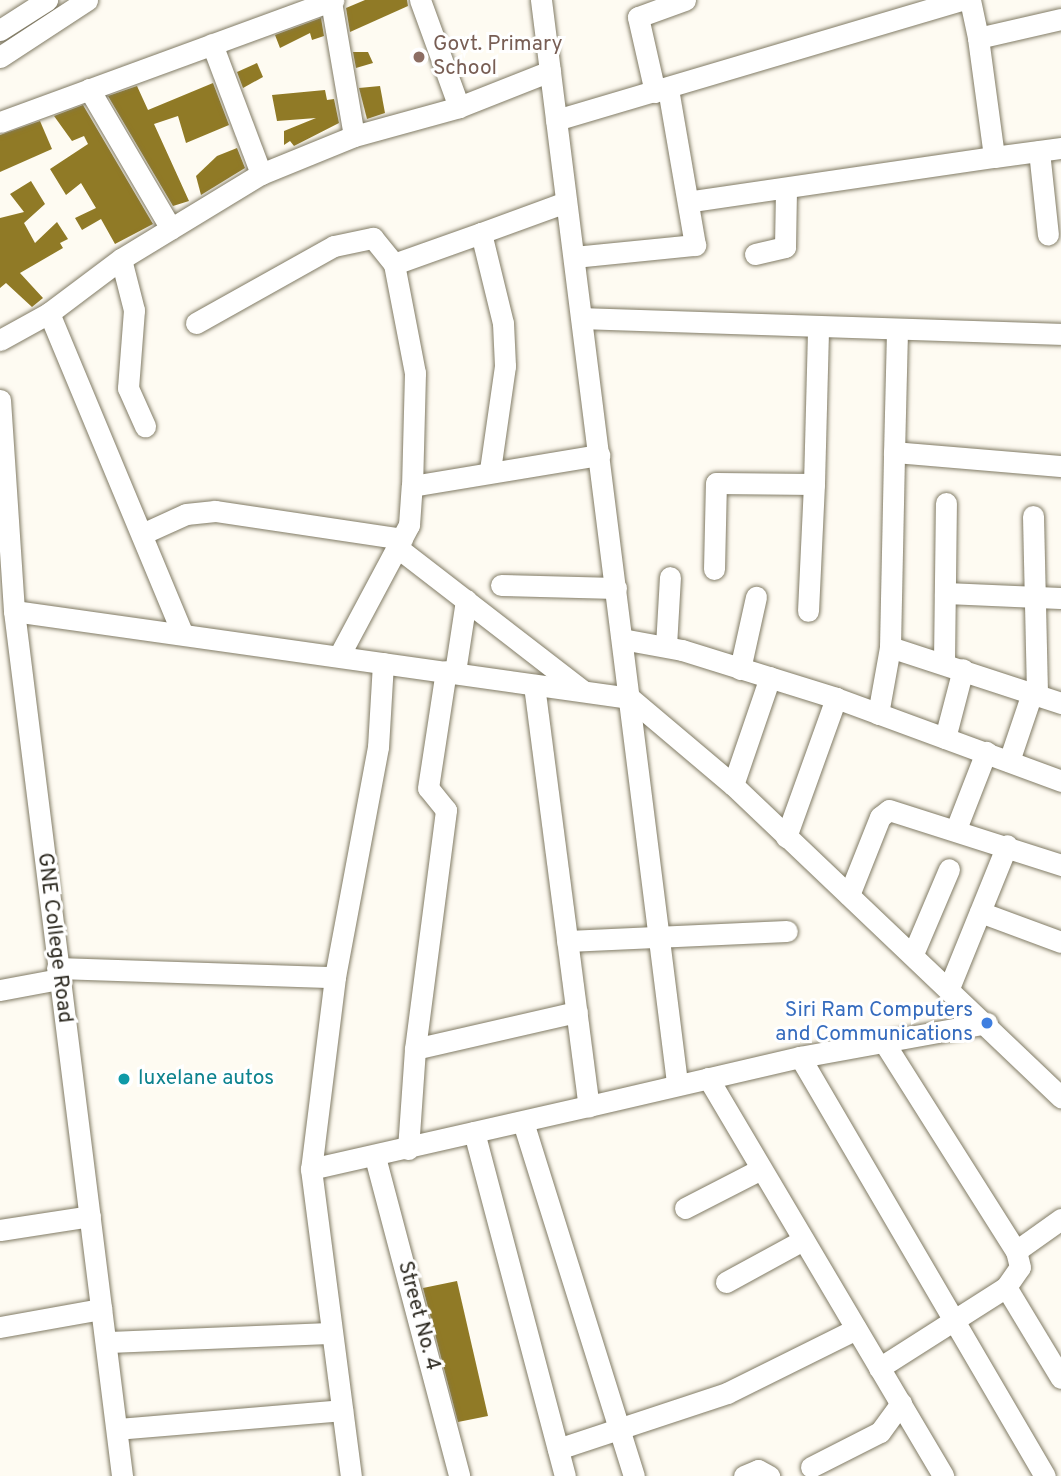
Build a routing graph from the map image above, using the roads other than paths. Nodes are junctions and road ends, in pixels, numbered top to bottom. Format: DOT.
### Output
graph roads {
  1 [pos="47,0"];
  2 [pos="87,0"];
  3 [pos="332,0"];
  4 [pos="420,0"];
  5 [pos="541,0"];
  6 [pos="685,0"];
  7 [pos="961,0"];
  8 [pos="970,0"];
  9 [pos="1061,21"];
  10 [pos="0,30"];
  11 [pos="978,38"];
  12 [pos="212,44"];
  13 [pos="0,57"];
  14 [pos="550,71"];
  15 [pos="89,89"];
  16 [pos="661,90"];
  17 [pos="459,107"];
  18 [pos="556,120"];
  19 [pos="0,122"];
  20 [pos="354,136"];
  21 [pos="1061,149"];
  22 [pos="1039,151"];
  23 [pos="994,157"];
  24 [pos="261,174"];
  25 [pos="786,188"];
  26 [pos="692,201"];
  27 [pos="566,202"];
  28 [pos="171,229"];
  29 [pos="481,233"];
  30 [pos="1048,235"];
  31 [pos="755,254"];
  32 [pos="574,257"];
  33 [pos="121,259"];
  34 [pos="394,264"];
  35 [pos="49,313"];
  36 [pos="582,318"];
  37 [pos="196,323"];
  38 [pos="818,327"];
  39 [pos="897,331"];
  40 [pos="1061,334"];
  41 [pos="0,340"];
  42 [pos="0,400"];
  43 [pos="2,423"];
  44 [pos="145,426"];
  45 [pos="894,452"];
  46 [pos="599,455"];
  47 [pos="1061,466"];
  48 [pos="491,470"];
  49 [pos="4,476"];
  50 [pos="814,484"];
  51 [pos="412,486"];
  52 [pos="946,503"];
  53 [pos="1033,516"];
  54 [pos="142,534"];
  55 [pos="400,544"];
  56 [pos="714,569"];
  57 [pos="670,577"];
  58 [pos="501,585"];
  59 [pos="616,588"];
  60 [pos="945,593"];
  61 [pos="757,597"];
  62 [pos="1036,598"];
  63 [pos="1061,598"];
  64 [pos="466,600"];
  65 [pos="14,611"];
  66 [pos="808,611"];
  67 [pos="182,633"];
  68 [pos="622,639"];
  69 [pos="666,646"];
  70 [pos="890,646"];
  71 [pos="339,656"];
  72 [pos="383,663"];
  73 [pos="953,666"];
  74 [pos="740,669"];
  75 [pos="451,672"];
  76 [pos="770,677"];
  77 [pos="534,685"];
  78 [pos="582,690"];
  79 [pos="1035,694"];
  80 [pos="630,698"];
  81 [pos="836,698"];
  82 [pos="1061,703"];
  83 [pos="878,714"];
  84 [pos="945,738"];
  85 [pos="986,752"];
  86 [pos="1009,761"];
  87 [pos="1061,781"];
  88 [pos="733,785"];
  89 [pos="956,829"];
  90 [pos="786,837"];
  91 [pos="1007,845"];
  92 [pos="1061,865"];
  93 [pos="949,869"];
  94 [pos="849,895"];
  95 [pos="980,912"];
  96 [pos="787,931"];
  97 [pos="660,940"];
  98 [pos="567,941"];
  99 [pos="1061,942"];
  100 [pos="913,954"];
  101 [pos="58,974"];
  102 [pos="335,977"];
  103 [pos="949,988"];
  104 [pos="0,990"];
  105 [pos="577,1012"];
  106 [pos="987,1023"];
  107 [pos="885,1044"];
  108 [pos="415,1049"];
  109 [pos="800,1057"];
  110 [pos="708,1078"];
  111 [pos="677,1083"];
  112 [pos="1061,1097"];
  113 [pos="589,1106"];
  114 [pos="523,1122"];
  115 [pos="474,1132"];
  116 [pos="408,1149"];
  117 [pos="375,1157"];
  118 [pos="311,1169"];
  119 [pos="759,1170"];
  120 [pos="685,1208"];
  121 [pos="90,1216"];
  122 [pos="1061,1219"];
  123 [pos="0,1230"];
  124 [pos="803,1240"];
  125 [pos="1016,1251"];
  126 [pos="726,1282"];
  127 [pos="1006,1287"];
  128 [pos="101,1309"];
  129 [pos="956,1322"];
  130 [pos="0,1327"];
  131 [pos="856,1329"];
  132 [pos="331,1333"];
  133 [pos="107,1342"];
  134 [pos="879,1368"];
  135 [pos="1061,1378"];
  136 [pos="901,1403"];
  137 [pos="342,1410"];
  138 [pos="117,1429"];
  139 [pos="618,1432"];
  140 [pos="558,1449"];
  141 [pos="811,1467"];
  142 [pos="122,1476"];
  143 [pos="351,1476"];
  144 [pos="459,1476"];
  145 [pos="565,1476"];
  146 [pos="634,1476"];
  147 [pos="744,1476"];
  148 [pos="769,1476"];
  149 [pos="943,1476"];
  150 [pos="1045,1476"];
  1 -- 10 [label="street"];
  2 -- 13 [label="street"];
  3 -- 12 [label="street"];
  3 -- 20 [label="street"];
  4 -- 17 [label="street"];
  5 -- 14 [label="street"];
  6 -- 16 [label="street"];
  7 -- 16 [label="street"];
  8 -- 11 [label="street"];
  9 -- 11 [label="street"];
  11 -- 23 [label="street"];
  12 -- 15 [label="street"];
  12 -- 24 [label="street"];
  14 -- 17 [label="street"];
  14 -- 18 [label="street"];
  15 -- 19 [label="street"];
  15 -- 28 [label="street"];
  16 -- 18 [label="street"];
  16 -- 26 [label="street"];
  17 -- 20 [label="street"];
  18 -- 27 [label="street"];
  20 -- 24 [label="street"];
  21 -- 22 [label="street"];
  22 -- 23 [label="street"];
  22 -- 30 [label="street"];
  23 -- 25 [label="street"];
  24 -- 28 [label="street"];
  25 -- 26 [label="street"];
  25 -- 31 [label="street"];
  26 -- 32 [label="street"];
  27 -- 29 [label="street"];
  27 -- 32 [label="street"];
  28 -- 33 [label="street"];
  29 -- 34 [label="street"];
  29 -- 48 [label="street"];
  32 -- 36 [label="street"];
  33 -- 35 [label="street"];
  33 -- 44 [label="street"];
  34 -- 37 [label="street"];
  34 -- 51 [label="street"];
  35 -- 41 [label="street"];
  35 -- 54 [label="street"];
  36 -- 38 [label="street"];
  36 -- 46 [label="street"];
  38 -- 39 [label="street"];
  38 -- 50 [label="street"];
  39 -- 40 [label="street"];
  39 -- 45 [label="street"];
  42 -- 43 [label="street, GNE College Road"];
  43 -- 49 [label="street, GNE College Road"];
  45 -- 47 [label="street"];
  45 -- 70 [label="street"];
  46 -- 48 [label="street"];
  46 -- 59 [label="street"];
  48 -- 51 [label="street"];
  49 -- 65 [label="street, GNE College Road"];
  50 -- 56 [label="street"];
  50 -- 66 [label="street"];
  51 -- 55 [label="street"];
  52 -- 60 [label="street"];
  53 -- 62 [label="street"];
  54 -- 55 [label="street"];
  54 -- 67 [label="street"];
  55 -- 64 [label="street"];
  55 -- 71 [label="street"];
  57 -- 69 [label="street"];
  58 -- 59 [label="street"];
  59 -- 68 [label="street"];
  60 -- 62 [label="street"];
  60 -- 73 [label="street"];
  61 -- 74 [label="street"];
  62 -- 63 [label="street"];
  62 -- 79 [label="street"];
  64 -- 75 [label="street"];
  64 -- 78 [label="street"];
  65 -- 67 [label="street"];
  65 -- 101 [label="street, GNE College Road"];
  67 -- 71 [label="street"];
  68 -- 69 [label="street"];
  68 -- 80 [label="street"];
  69 -- 74 [label="street"];
  70 -- 73 [label="street"];
  70 -- 83 [label="street"];
  71 -- 72 [label="street"];
  72 -- 75 [label="street"];
  72 -- 102 [label="street"];
  73 -- 79 [label="street"];
  73 -- 84 [label="street"];
  74 -- 76 [label="street"];
  75 -- 77 [label="street"];
  75 -- 108 [label="street"];
  76 -- 81 [label="street"];
  76 -- 88 [label="street"];
  77 -- 78 [label="street"];
  77 -- 98 [label="street"];
  78 -- 80 [label="street"];
  79 -- 82 [label="street"];
  79 -- 86 [label="street"];
  80 -- 88 [label="street"];
  80 -- 97 [label="street"];
  81 -- 83 [label="street"];
  81 -- 90 [label="street"];
  83 -- 84 [label="street"];
  84 -- 85 [label="street"];
  85 -- 86 [label="street"];
  85 -- 89 [label="street"];
  86 -- 87 [label="street"];
  88 -- 90 [label="street"];
  89 -- 91 [label="street"];
  89 -- 94 [label="street"];
  90 -- 94 [label="street"];
  91 -- 92 [label="street"];
  91 -- 95 [label="street"];
  93 -- 100 [label="street"];
  94 -- 100 [label="street"];
  95 -- 99 [label="street"];
  95 -- 103 [label="street"];
  96 -- 97 [label="street"];
  97 -- 98 [label="street"];
  97 -- 111 [label="street"];
  98 -- 105 [label="street"];
  100 -- 103 [label="street"];
  101 -- 102 [label="street"];
  101 -- 104 [label="street"];
  101 -- 121 [label="street, GNE College Road"];
  102 -- 118 [label="street"];
  103 -- 106 [label="street"];
  105 -- 108 [label="street"];
  105 -- 113 [label="street"];
  106 -- 107 [label="street"];
  106 -- 112 [label="street"];
  107 -- 109 [label="street"];
  107 -- 125 [label="street"];
  108 -- 116 [label="street"];
  109 -- 110 [label="street"];
  109 -- 129 [label="street"];
  110 -- 111 [label="street"];
  110 -- 119 [label="street"];
  111 -- 113 [label="street"];
  113 -- 114 [label="street"];
  114 -- 115 [label="street"];
  114 -- 139 [label="street"];
  115 -- 116 [label="street"];
  115 -- 140 [label="street"];
  116 -- 117 [label="street"];
  117 -- 118 [label="street"];
  117 -- 144 [label="street, Street No. 4"];
  118 -- 132 [label="street"];
  119 -- 120 [label="street"];
  119 -- 124 [label="street"];
  121 -- 123 [label="street"];
  121 -- 128 [label="street, GNE College Road"];
  122 -- 125 [label="street"];
  124 -- 126 [label="street"];
  124 -- 131 [label="street"];
  125 -- 127 [label="street"];
  127 -- 129 [label="street"];
  127 -- 135 [label="street"];
  128 -- 130 [label="street"];
  128 -- 133 [label="street, GNE College Road"];
  129 -- 134 [label="street"];
  129 -- 150 [label="street"];
  131 -- 134 [label="street"];
  131 -- 139 [label="street"];
  132 -- 133 [label="street"];
  132 -- 137 [label="street"];
  133 -- 138 [label="street, GNE College Road"];
  134 -- 136 [label="street"];
  136 -- 141 [label="street"];
  136 -- 149 [label="street"];
  137 -- 138 [label="street"];
  137 -- 143 [label="street"];
  138 -- 142 [label="street, GNE College Road"];
  139 -- 140 [label="street"];
  139 -- 146 [label="street"];
  140 -- 145 [label="street"];
  147 -- 148 [label="street"];
}
